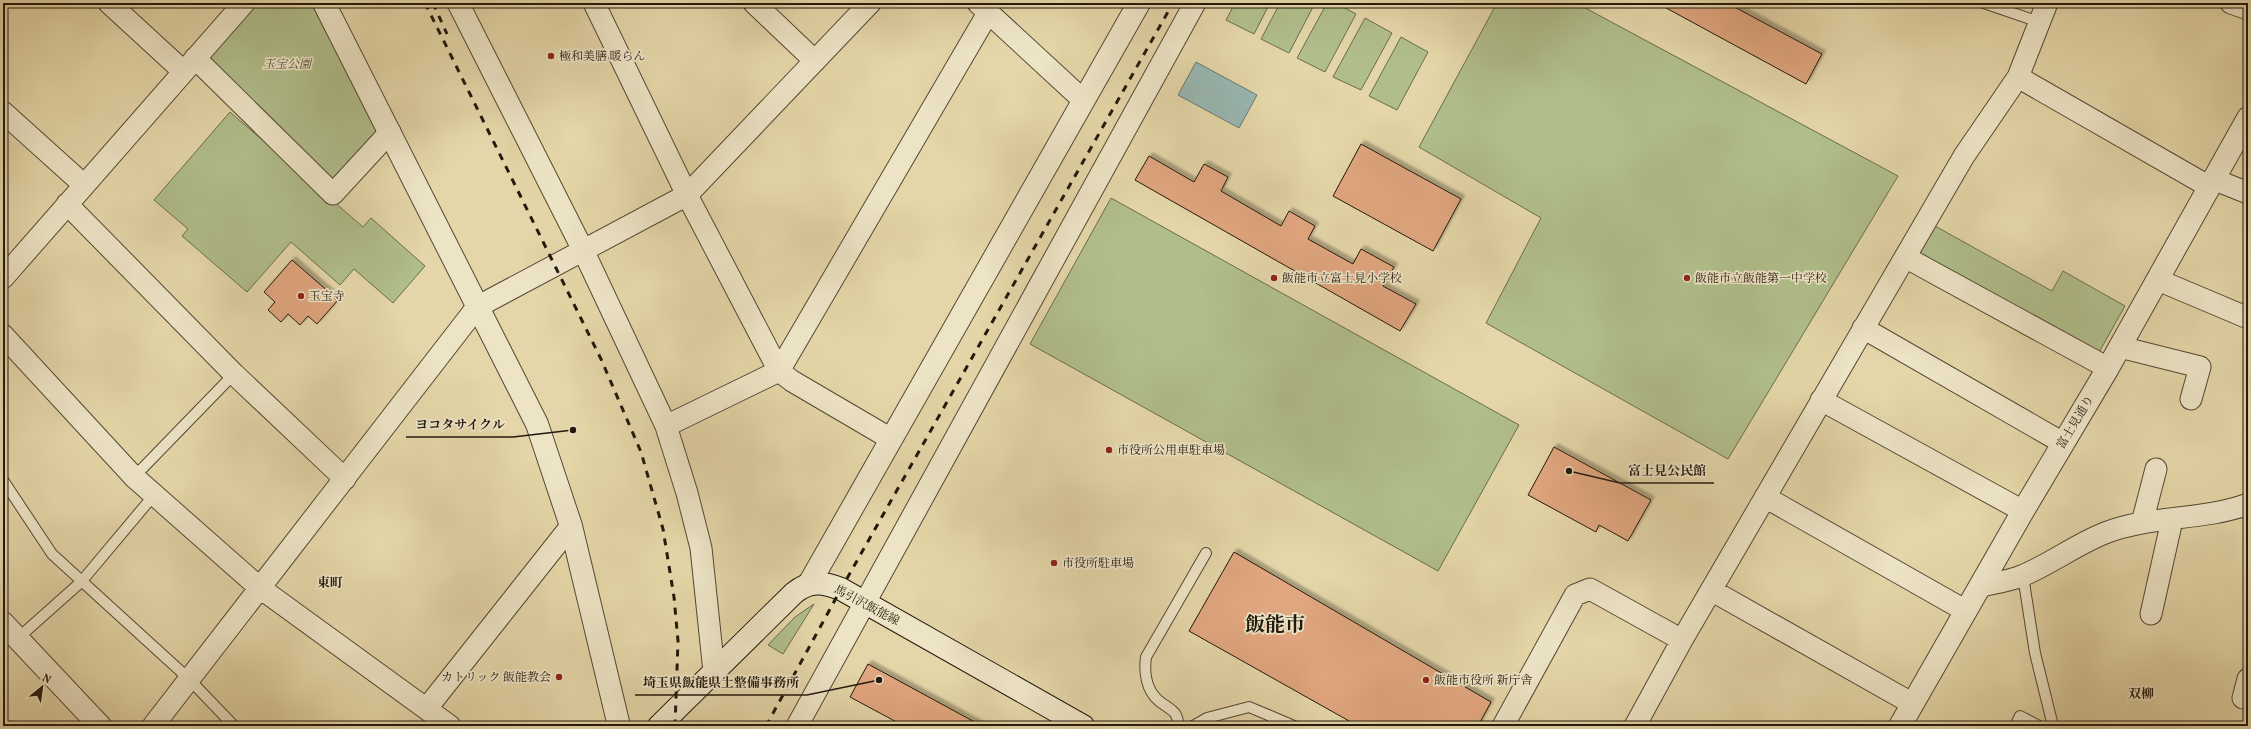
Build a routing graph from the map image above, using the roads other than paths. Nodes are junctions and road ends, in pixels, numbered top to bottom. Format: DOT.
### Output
graph roads {
  1 [pos="109,3"];
  2 [pos="244,3"];
  3 [pos="324,3"];
  4 [pos="458,3"];
  5 [pos="594,3"];
  6 [pos="754,3"];
  7 [pos="870,3"];
  8 [pos="1139,3"];
  9 [pos="1195,3"];
  10 [pos="1984,3"];
  11 [pos="2047,3"];
  12 [pos="2231,3"];
  13 [pos="983,8"];
  14 [pos="2248,8"];
  15 [pos="2039,22"];
  16 [pos="815,61"];
  17 [pos="189,65"];
  18 [pos="2018,77"];
  19 [pos="1083,100"];
  20 [pos="3,112"];
  21 [pos="2248,118"];
  22 [pos="390,132"];
  23 [pos="2210,182"];
  24 [pos="84,185"];
  25 [pos="2248,194"];
  26 [pos="687,195"];
  27 [pos="67,204"];
  28 [pos="583,250"];
  29 [pos="1905,257"];
  30 [pos="3,278"];
  31 [pos="2158,280"];
  32 [pos="477,307"];
  33 [pos="2248,318"];
  34 [pos="1863,328"];
  35 [pos="3,335"];
  36 [pos="2120,347"];
  37 [pos="2108,368"];
  38 [pos="779,371"];
  39 [pos="234,374"];
  40 [pos="2191,399"];
  41 [pos="1821,400"];
  42 [pos="666,426"];
  43 [pos="891,439"];
  44 [pos="2062,443"];
  45 [pos="2156,469"];
  46 [pos="134,477"];
  47 [pos="345,479"];
  48 [pos="3,480"];
  49 [pos="154,495"];
  50 [pos="1765,497"];
  51 [pos="2248,504"];
  52 [pos="2023,511"];
  53 [pos="2172,520"];
  54 [pos="2142,523"];
  55 [pos="571,526"];
  56 [pos="1206,553"];
  57 [pos="2023,576"];
  58 [pos="81,582"];
  59 [pos="809,584"];
  60 [pos="1980,586"];
  61 [pos="260,588"];
  62 [pos="1711,590"];
  63 [pos="864,602"];
  64 [pos="1966,611"];
  65 [pos="2151,614"];
  66 [pos="10,631"];
  67 [pos="1682,640"];
  68 [pos="714,672"];
  69 [pos="188,678"];
  70 [pos="1913,704"];
  71 [pos="427,708"];
  72 [pos="1272,721"];
  73 [pos="100,726"];
  74 [pos="152,726"];
  75 [pos="234,726"];
  76 [pos="450,726"];
  77 [pos="619,726"];
  78 [pos="659,726"];
  79 [pos="797,726"];
  80 [pos="1083,726"];
  81 [pos="1178,726"];
  82 [pos="1193,726"];
  83 [pos="1294,726"];
  84 [pos="1503,726"];
  85 [pos="1635,726"];
  86 [pos="1900,726"];
  87 [pos="2016,726"];
  88 [pos="2039,726"];
  89 [pos="2053,726"];
  1 -- 17 [label="street"];
  2 -- 17 [label="street"];
  3 -- 22 [label="street"];
  4 -- 28 [label="street"];
  5 -- 26 [label="street"];
  6 -- 16 [label="street"];
  7 -- 16 [label="street"];
  8 -- 19 [label="street"];
  9 -- 63 [label="street"];
  10 -- 15 [label="lane"];
  11 -- 15 [label="street"];
  12 -- 14 [label="street"];
  13 -- 19 [label="street"];
  13 -- 38 [label="street"];
  15 -- 18 [label="street"];
  16 -- 26 [label="street"];
  17 -- 22 [label="street"];
  17 -- 24 [label="street"];
  18 -- 23 [label="street"];
  18 -- 29 [label="street"];
  19 -- 43 [label="street"];
  20 -- 24 [label="street"];
  21 -- 23 [label="street, 富士見通り"];
  22 -- 32 [label="street"];
  23 -- 25 [label="street"];
  23 -- 31 [label="street, 富士見通り"];
  24 -- 27 [label="street"];
  26 -- 28 [label="street"];
  26 -- 38 [label="street"];
  27 -- 30 [label="street"];
  27 -- 39 [label="street"];
  28 -- 32 [label="street"];
  28 -- 42 [label="street"];
  29 -- 34 [label="street"];
  29 -- 37 [label="street"];
  31 -- 33 [label="street"];
  31 -- 36 [label="street, 富士見通り"];
  32 -- 47 [label="street"];
  32 -- 55 [label="street"];
  34 -- 41 [label="street"];
  34 -- 44 [label="street"];
  35 -- 46 [label="street"];
  36 -- 37 [label="street, 富士見通り"];
  36 -- 40 [label="street"];
  37 -- 44 [label="street, 富士見通り"];
  38 -- 42 [label="street"];
  38 -- 43 [label="street"];
  39 -- 46 [label="lane"];
  39 -- 47 [label="street"];
  41 -- 50 [label="street"];
  41 -- 52 [label="street"];
  42 -- 68 [label="street"];
  43 -- 59 [label="street"];
  44 -- 52 [label="street, 富士見通り"];
  45 -- 54 [label="street"];
  46 -- 49 [label="street"];
  47 -- 61 [label="street"];
  48 -- 58 [label="lane"];
  49 -- 58 [label="lane"];
  49 -- 61 [label="street"];
  50 -- 62 [label="street"];
  50 -- 64 [label="street"];
  51 -- 53 [label="street"];
  52 -- 60 [label="street, 富士見通り"];
  53 -- 54 [label="street"];
  53 -- 65 [label="street"];
  54 -- 57 [label="street"];
  55 -- 71 [label="street"];
  55 -- 77 [label="street"];
  56 -- 81 [label="lane"];
  57 -- 60 [label="street"];
  57 -- 89 [label="lane"];
  58 -- 66 [label="lane"];
  58 -- 69 [label="lane"];
  59 -- 63 [label="street, 馬引沢飯能線"];
  59 -- 68 [label="street"];
  60 -- 64 [label="street, 富士見通り"];
  61 -- 69 [label="street"];
  61 -- 71 [label="street"];
  62 -- 67 [label="street"];
  62 -- 70 [label="street"];
  63 -- 79 [label="street"];
  63 -- 80 [label="street, 馬引沢飯能線"];
  64 -- 70 [label="street, 富士見通り"];
  66 -- 73 [label="street"];
  67 -- 84 [label="street"];
  67 -- 85 [label="street"];
  68 -- 78 [label="street"];
  69 -- 74 [label="street"];
  69 -- 75 [label="lane"];
  70 -- 86 [label="street, 富士見通り"];
  71 -- 76 [label="street"];
  72 -- 82 [label="lane"];
  72 -- 83 [label="lane"];
  87 -- 88 [label="lane"];
}
